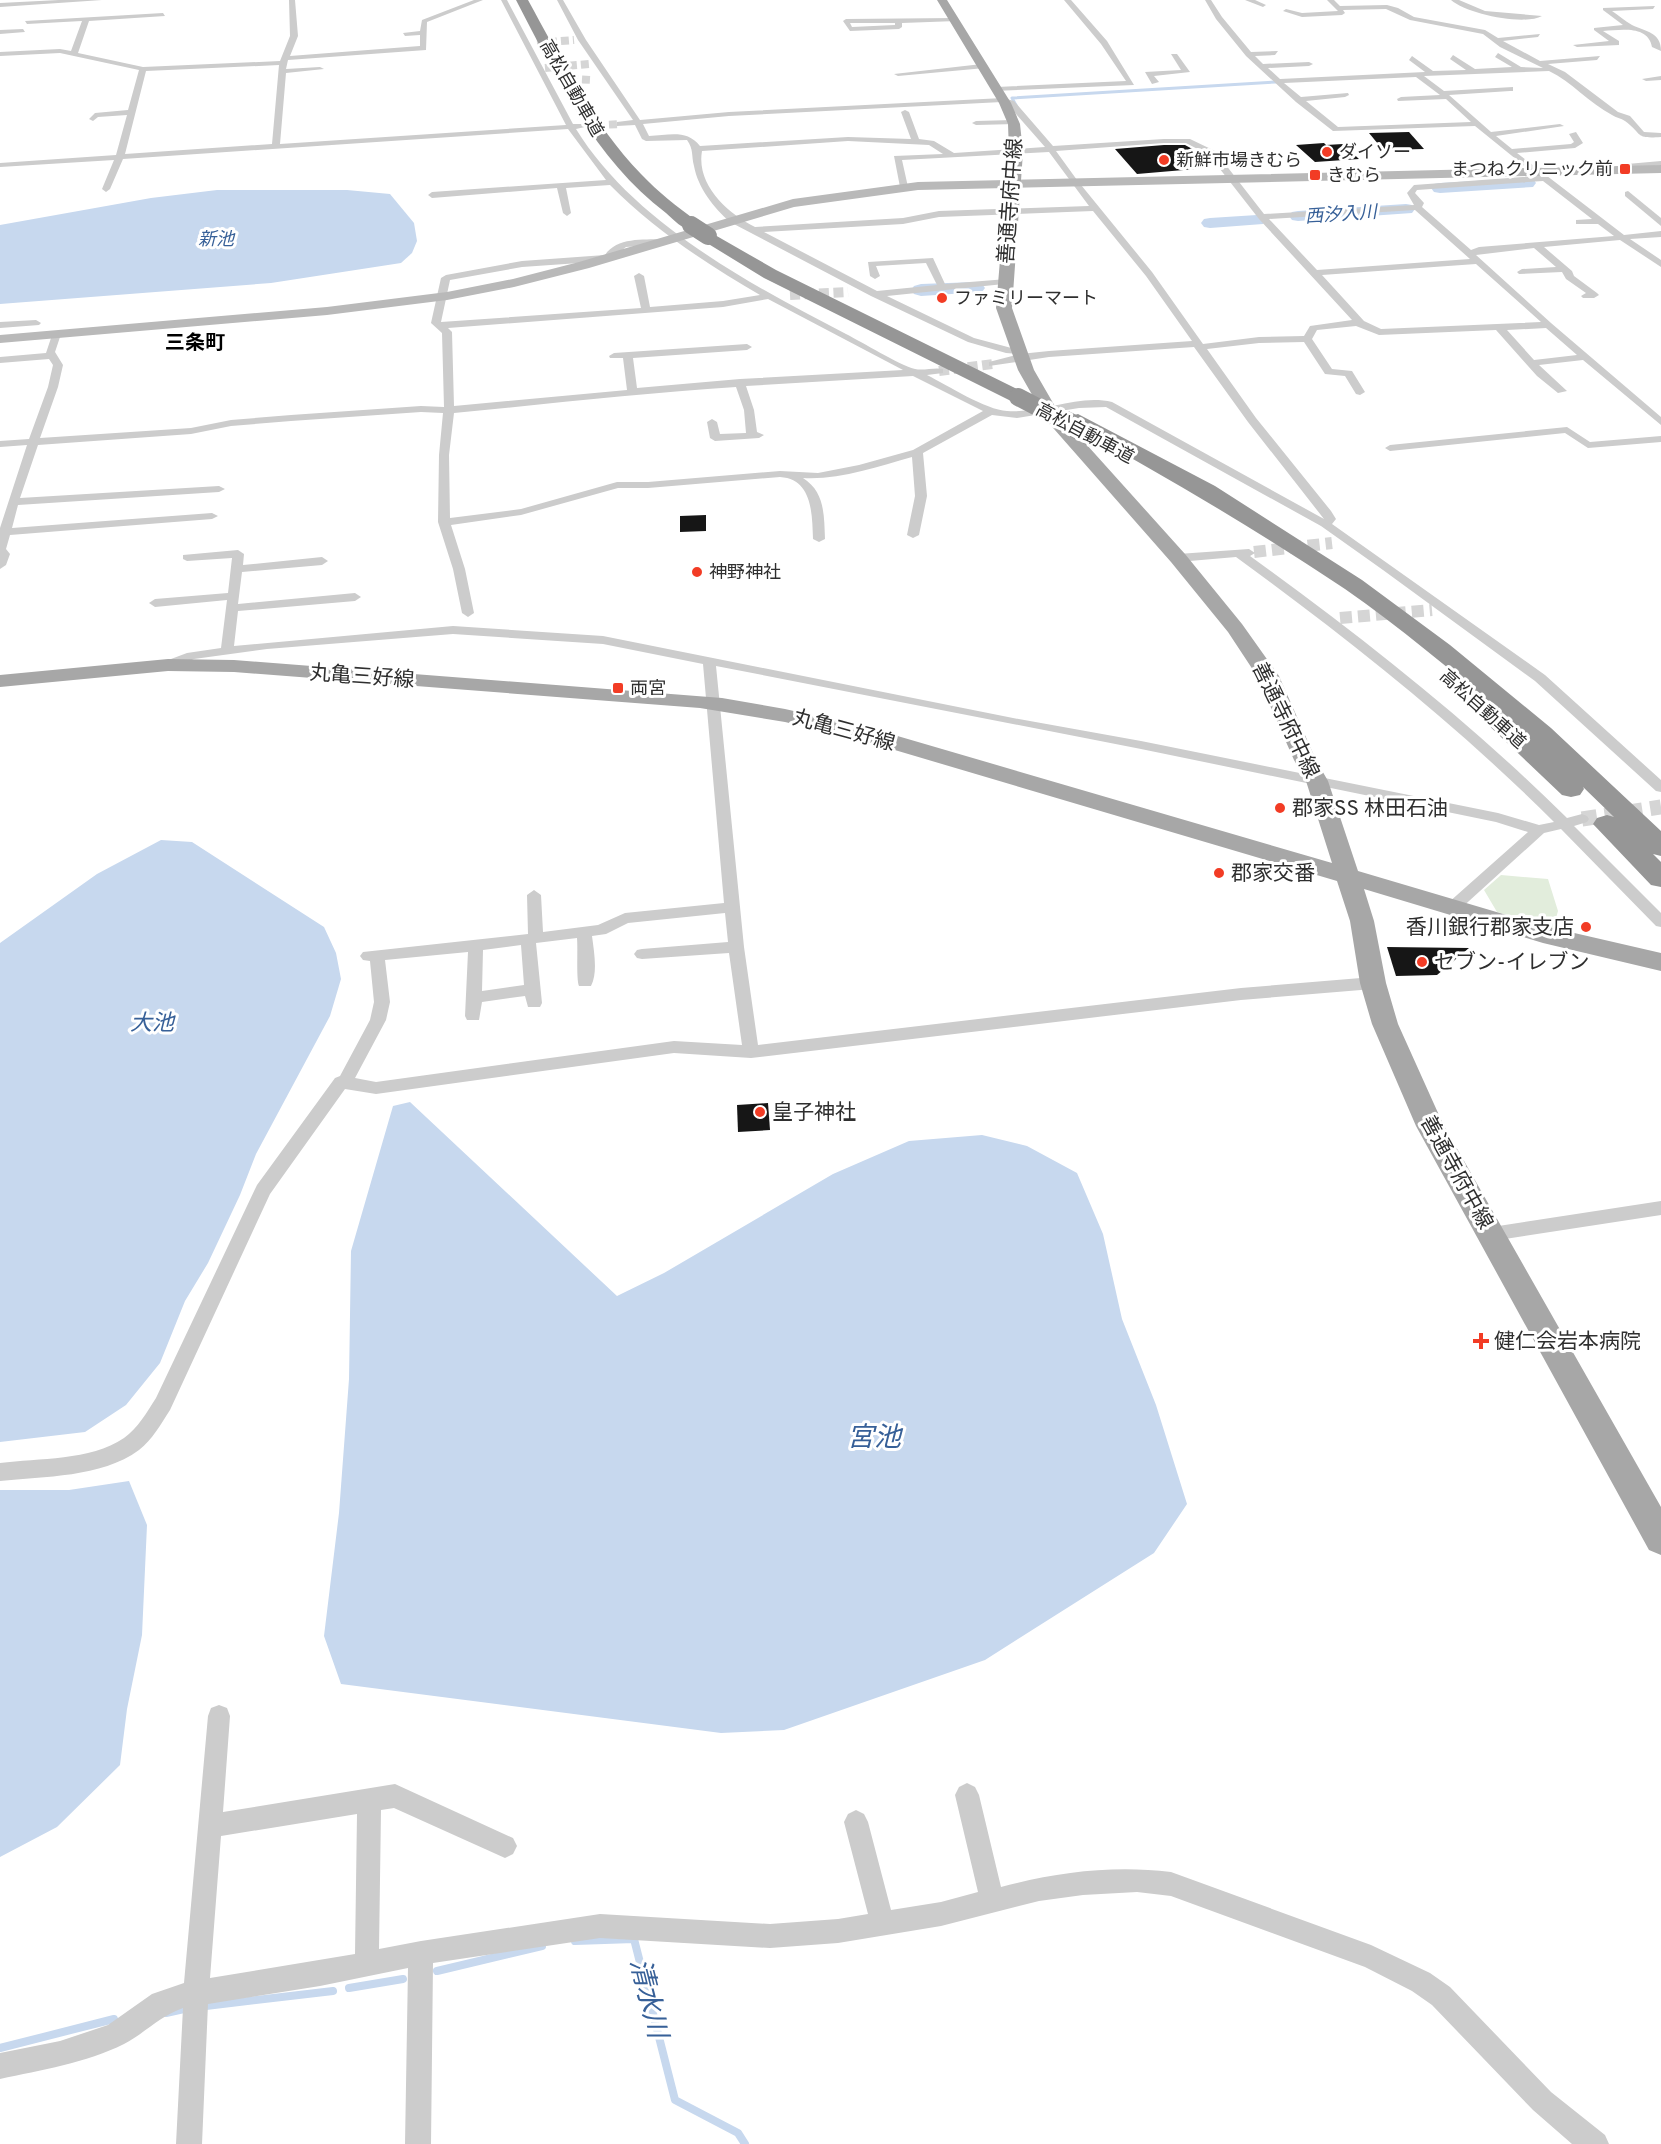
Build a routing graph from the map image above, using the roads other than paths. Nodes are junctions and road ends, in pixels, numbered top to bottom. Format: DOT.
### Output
graph roads {
  1 [pos="99,0"];
  2 [pos="292,0"];
  3 [pos="480,0"];
  4 [pos="504,0"];
  5 [pos="522,0"];
  6 [pos="535,0"];
  7 [pos="560,0"];
  8 [pos="942,0"];
  9 [pos="1067,0"];
  10 [pos="1208,0"];
  11 [pos="1248,0"];
  12 [pos="1330,0"];
  13 [pos="1454,0"];
  14 [pos="36,3"];
  15 [pos="0,5"];
  16 [pos="1263,5"];
  17 [pos="1338,8"];
  18 [pos="1653,8"];
  19 [pos="80,10"];
  20 [pos="1286,11"];
  21 [pos="1490,14"];
  22 [pos="164,15"];
  23 [pos="1467,15"];
  24 [pos="1539,16"];
  25 [pos="1445,17"];
  26 [pos="86,19"];
  27 [pos="75,20"];
  28 [pos="955,20"];
  29 [pos="1421,21"];
  30 [pos="27,22"];
  31 [pos="898,22"];
  32 [pos="1490,26"];
  33 [pos="1630,27"];
  34 [pos="1467,28"];
  35 [pos="0,32"];
  36 [pos="424,33"];
  37 [pos="405,34"];
  38 [pos="1538,35"];
  39 [pos="1497,40"];
  40 [pos="537,43"];
  41 [pos="526,44"];
  42 [pos="1577,45"];
  43 [pos="1661,49"];
  44 [pos="1275,53"];
  45 [pos="0,54"];
  46 [pos="74,54"];
  47 [pos="1249,54"];
  48 [pos="1498,55"];
  49 [pos="1174,56"];
  50 [pos="1453,57"];
  51 [pos="1412,58"];
  52 [pos="1597,58"];
  53 [pos="1538,63"];
  54 [pos="284,64"];
  55 [pos="1309,64"];
  56 [pos="982,66"];
  57 [pos="1262,66"];
  58 [pos="143,69"];
  59 [pos="320,69"];
  60 [pos="1519,69"];
  61 [pos="936,70"];
  62 [pos="1553,70"];
  63 [pos="1474,72"];
  64 [pos="898,74"];
  65 [pos="1417,74"];
  66 [pos="1432,74"];
  67 [pos="558,78"];
  68 [pos="1661,78"];
  69 [pos="1646,79"];
  70 [pos="545,80"];
  71 [pos="942,80"];
  72 [pos="1191,80"];
  73 [pos="919,81"];
  74 [pos="1278,81"];
  75 [pos="907,82"];
  76 [pos="1155,82"];
  77 [pos="1494,82"];
  78 [pos="1131,83"];
  79 [pos="1000,94"];
  80 [pos="1345,95"];
  81 [pos="1445,95"];
  82 [pos="1401,99"];
  83 [pos="1299,100"];
  84 [pos="131,112"];
  85 [pos="905,112"];
  86 [pos="93,119"];
  87 [pos="638,122"];
  88 [pos="1013,122"];
  89 [pos="976,123"];
  90 [pos="620,124"];
  91 [pos="1476,124"];
  92 [pos="585,126"];
  93 [pos="1560,126"];
  94 [pos="571,127"];
  95 [pos="1573,134"];
  96 [pos="1489,135"];
  97 [pos="1661,135"];
  98 [pos="1647,136"];
  99 [pos="915,142"];
  100 [pos="276,145"];
  101 [pos="1661,145"];
  102 [pos="698,149"];
  103 [pos="1051,149"];
  104 [pos="1510,151"];
  105 [pos="1016,152"];
  106 [pos="120,156"];
  107 [pos="952,156"];
  108 [pos="1661,163"];
  109 [pos="0,165"];
  110 [pos="1661,169"];
  111 [pos="1603,171"];
  112 [pos="1543,175"];
  113 [pos="1230,179"];
  114 [pos="612,182"];
  115 [pos="1074,182"];
  116 [pos="1014,183"];
  117 [pos="561,186"];
  118 [pos="904,187"];
  119 [pos="106,189"];
  120 [pos="1628,194"];
  121 [pos="432,195"];
  122 [pos="1593,206"];
  123 [pos="1417,207"];
  124 [pos="1583,207"];
  125 [pos="1095,208"];
  126 [pos="1011,210"];
  127 [pos="567,213"];
  128 [pos="1262,217"];
  129 [pos="1579,222"];
  130 [pos="1603,223"];
  131 [pos="1661,223"];
  132 [pos="1625,224"];
  133 [pos="711,227"];
  134 [pos="753,230"];
  135 [pos="1661,234"];
  136 [pos="1621,237"];
  137 [pos="678,238"];
  138 [pos="1537,246"];
  139 [pos="1474,258"];
  140 [pos="1661,264"];
  141 [pos="1564,268"];
  142 [pos="1522,272"];
  143 [pos="1316,273"];
  144 [pos="639,276"];
  145 [pos="875,276"];
  146 [pos="1004,281"];
  147 [pos="942,286"];
  148 [pos="862,289"];
  149 [pos="848,292"];
  150 [pos="873,294"];
  151 [pos="790,295"];
  152 [pos="442,296"];
  153 [pos="769,296"];
  154 [pos="1586,297"];
  155 [pos="646,309"];
  156 [pos="506,310"];
  157 [pos="467,313"];
  158 [pos="1359,321"];
  159 [pos="506,322"];
  160 [pos="36,323"];
  161 [pos="0,325"];
  162 [pos="466,325"];
  163 [pos="1548,325"];
  164 [pos="441,326"];
  165 [pos="1499,327"];
  166 [pos="56,334"];
  167 [pos="0,339"];
  168 [pos="1307,339"];
  169 [pos="1198,345"];
  170 [pos="747,347"];
  171 [pos="1019,354"];
  172 [pos="628,355"];
  173 [pos="51,356"];
  174 [pos="614,356"];
  175 [pos="1585,357"];
  176 [pos="0,360"];
  177 [pos="1532,363"];
  178 [pos="993,364"];
  179 [pos="939,371"];
  180 [pos="916,374"];
  181 [pos="740,382"];
  182 [pos="1562,391"];
  183 [pos="632,392"];
  184 [pos="1360,392"];
  185 [pos="1048,409"];
  186 [pos="449,410"];
  187 [pos="991,411"];
  188 [pos="712,422"];
  189 [pos="1661,422"];
  190 [pos="1086,428"];
  191 [pos="1661,439"];
  192 [pos="32,442"];
  193 [pos="0,444"];
  194 [pos="1390,448"];
  195 [pos="917,452"];
  196 [pos="780,474"];
  197 [pos="219,489"];
  198 [pos="13,502"];
  199 [pos="141,508"];
  200 [pos="212,516"];
  201 [pos="444,522"];
  202 [pos="1325,525"];
  203 [pos="5,532"];
  204 [pos="913,535"];
  205 [pos="819,540"];
  206 [pos="1349,541"];
  207 [pos="1332,543"];
  208 [pos="1254,552"];
  209 [pos="1240,555"];
  210 [pos="188,557"];
  211 [pos="1178,558"];
  212 [pos="322,561"];
  213 [pos="0,565"];
  214 [pos="236,569"];
  215 [pos="355,597"];
  216 [pos="232,602"];
  217 [pos="155,603"];
  218 [pos="468,613"];
  219 [pos="227,651"];
  220 [pos="709,660"];
  221 [pos="168,665"];
  222 [pos="0,681"];
  223 [pos="715,704"];
  224 [pos="1317,781"];
  225 [pos="1661,788"];
  226 [pos="1582,819"];
  227 [pos="1563,822"];
  228 [pos="1539,830"];
  229 [pos="1661,847"];
  230 [pos="1348,876"];
  231 [pos="1661,878"];
  232 [pos="534,895"];
  233 [pos="732,907"];
  234 [pos="1453,907"];
  235 [pos="1661,922"];
  236 [pos="584,932"];
  237 [pos="532,938"];
  238 [pos="476,945"];
  239 [pos="736,947"];
  240 [pos="642,954"];
  241 [pos="1661,962"];
  242 [pos="585,982"];
  243 [pos="1373,983"];
  244 [pos="474,998"];
  245 [pos="473,1016"];
  246 [pos="751,1052"];
  247 [pos="345,1082"];
  248 [pos="1661,1208"];
  249 [pos="1492,1234"];
  250 [pos="0,1472"];
  251 [pos="1661,1539"];
  252 [pos="219,1716"];
  253 [pos="967,1795"];
  254 [pos="369,1800"];
  255 [pos="856,1822"];
  256 [pos="210,1826"];
  257 [pos="506,1846"];
  258 [pos="992,1900"];
  259 [pos="882,1923"];
  260 [pos="421,1953"];
  261 [pos="367,1962"];
  262 [pos="196,1994"];
  263 [pos="0,2066"];
  264 [pos="189,2144"];
  265 [pos="418,2144"];
  266 [pos="1596,2144"];
  1 -- 14 [label="street"];
  2 -- 54 [label="street"];
  3 -- 36 [label="street"];
  4 -- 41 [label="street"];
  5 -- 133 [label="highway, 高松自動車道"];
  6 -- 133 [label="highway, 高松自動車道"];
  7 -- 87 [label="street"];
  8 -- 28 [label="main road, 善通寺府中線"];
  9 -- 78 [label="street"];
  10 -- 47 [label="street"];
  11 -- 16 [label="street"];
  12 -- 17 [label="street"];
  13 -- 21 [label="street"];
  14 -- 15 [label="street"];
  14 -- 30 [label="street"];
  17 -- 20 [label="street"];
  17 -- 29 [label="street"];
  18 -- 33 [label="street"];
  19 -- 27 [label="street"];
  21 -- 23 [label="street"];
  21 -- 24 [label="street"];
  22 -- 26 [label="street"];
  25 -- 29 [label="street"];
  26 -- 27 [label="street"];
  26 -- 46 [label="street"];
  27 -- 30 [label="street"];
  28 -- 31 [label="street"];
  28 -- 56 [label="main road, 善通寺府中線"];
  29 -- 34 [label="street"];
  30 -- 35 [label="street"];
  31 -- 31 [label="street"];
  32 -- 34 [label="street"];
  33 -- 42 [label="street"];
  33 -- 43 [label="street"];
  34 -- 39 [label="street"];
  36 -- 37 [label="street"];
  36 -- 54 [label="street"];
  38 -- 39 [label="street"];
  39 -- 53 [label="street"];
  40 -- 41 [label="street"];
  41 -- 70 [label="street"];
  44 -- 47 [label="street"];
  45 -- 46 [label="street"];
  46 -- 58 [label="street"];
  47 -- 57 [label="street"];
  48 -- 60 [label="street"];
  49 -- 76 [label="street"];
  50 -- 63 [label="street"];
  51 -- 66 [label="street"];
  52 -- 53 [label="street"];
  53 -- 62 [label="street"];
  54 -- 58 [label="street"];
  54 -- 59 [label="street"];
  54 -- 100 [label="street"];
  55 -- 57 [label="street"];
  56 -- 61 [label="street"];
  56 -- 79 [label="main road, 善通寺府中線"];
  57 -- 74 [label="street"];
  58 -- 84 [label="street"];
  60 -- 62 [label="street"];
  60 -- 63 [label="street"];
  61 -- 64 [label="street"];
  61 -- 71 [label="street"];
  62 -- 98 [label="street"];
  63 -- 66 [label="street"];
  65 -- 66 [label="street"];
  65 -- 74 [label="street"];
  65 -- 81 [label="street"];
  67 -- 70 [label="street"];
  68 -- 69 [label="street"];
  70 -- 94 [label="street"];
  72 -- 76 [label="street"];
  73 -- 75 [label="street"];
  74 -- 83 [label="street"];
  76 -- 78 [label="street"];
  77 -- 81 [label="street"];
  78 -- 79 [label="street"];
  79 -- 87 [label="street"];
  79 -- 88 [label="main road, 善通寺府中線"];
  79 -- 103 [label="street"];
  80 -- 83 [label="street"];
  81 -- 82 [label="street"];
  81 -- 91 [label="street"];
  83 -- 91 [label="street"];
  84 -- 86 [label="street"];
  84 -- 106 [label="street"];
  85 -- 99 [label="street"];
  87 -- 90 [label="street"];
  87 -- 102 [label="street"];
  88 -- 89 [label="street"];
  88 -- 105 [label="main road, 善通寺府中線"];
  91 -- 96 [label="street"];
  92 -- 94 [label="street"];
  93 -- 96 [label="street"];
  94 -- 100 [label="street"];
  94 -- 114 [label="street"];
  95 -- 104 [label="street"];
  96 -- 104 [label="street"];
  97 -- 98 [label="street"];
  98 -- 101 [label="street"];
  99 -- 102 [label="street"];
  99 -- 107 [label="street"];
  100 -- 106 [label="street"];
  102 -- 133 [label="street"];
  103 -- 105 [label="street"];
  103 -- 113 [label="street"];
  103 -- 115 [label="street"];
  104 -- 112 [label="street"];
  105 -- 107 [label="street"];
  105 -- 116 [label="main road, 善通寺府中線"];
  106 -- 109 [label="street"];
  106 -- 119 [label="street"];
  107 -- 118 [label="street"];
  108 -- 111 [label="street"];
  110 -- 111 [label="street"];
  111 -- 112 [label="street"];
  112 -- 113 [label="street"];
  112 -- 123 [label="street"];
  112 -- 124 [label="street"];
  113 -- 115 [label="street"];
  113 -- 128 [label="street"];
  114 -- 117 [label="street"];
  114 -- 137 [label="street"];
  115 -- 116 [label="street"];
  115 -- 125 [label="street"];
  116 -- 118 [label="street"];
  116 -- 126 [label="main road, 善通寺府中線"];
  117 -- 121 [label="street"];
  117 -- 127 [label="street"];
  118 -- 133 [label="street"];
  120 -- 131 [label="street"];
  122 -- 124 [label="street"];
  123 -- 128 [label="street"];
  123 -- 139 [label="street"];
  124 -- 130 [label="street"];
  125 -- 126 [label="street"];
  125 -- 169 [label="street"];
  126 -- 134 [label="street"];
  126 -- 146 [label="main road, 善通寺府中線"];
  128 -- 143 [label="street"];
  129 -- 130 [label="street"];
  130 -- 132 [label="street"];
  130 -- 136 [label="street"];
  133 -- 134 [label="street"];
  133 -- 137 [label="street"];
  133 -- 190 [label="highway, 高松自動車道, bridge"];
  134 -- 148 [label="street"];
  135 -- 136 [label="street"];
  136 -- 138 [label="street"];
  136 -- 140 [label="street"];
  137 -- 152 [label="street"];
  137 -- 153 [label="street"];
  138 -- 139 [label="street"];
  138 -- 141 [label="street"];
  139 -- 143 [label="street"];
  139 -- 163 [label="street"];
  141 -- 142 [label="street"];
  141 -- 154 [label="street"];
  143 -- 158 [label="street"];
  144 -- 155 [label="street"];
  145 -- 147 [label="street"];
  146 -- 147 [label="street"];
  146 -- 171 [label="main road, 善通寺府中線"];
  147 -- 150 [label="street"];
  148 -- 149 [label="street"];
  148 -- 150 [label="street"];
  150 -- 171 [label="street"];
  151 -- 153 [label="street"];
  152 -- 164 [label="street"];
  152 -- 166 [label="street"];
  153 -- 155 [label="street"];
  153 -- 180 [label="street"];
  155 -- 159 [label="street"];
  156 -- 159 [label="street"];
  157 -- 162 [label="street"];
  158 -- 165 [label="street"];
  158 -- 168 [label="street"];
  159 -- 162 [label="street"];
  160 -- 161 [label="street"];
  162 -- 164 [label="street"];
  163 -- 165 [label="street"];
  163 -- 175 [label="street"];
  164 -- 186 [label="street"];
  165 -- 177 [label="street"];
  166 -- 167 [label="street"];
  166 -- 173 [label="street"];
  168 -- 169 [label="street"];
  168 -- 184 [label="street"];
  169 -- 171 [label="street"];
  169 -- 202 [label="street"];
  170 -- 172 [label="street"];
  171 -- 178 [label="street"];
  171 -- 185 [label="main road, 善通寺府中線"];
  172 -- 174 [label="street"];
  172 -- 183 [label="street"];
  173 -- 176 [label="street"];
  173 -- 192 [label="street"];
  175 -- 177 [label="street"];
  175 -- 189 [label="street"];
  177 -- 182 [label="street"];
  179 -- 180 [label="street"];
  180 -- 181 [label="street"];
  180 -- 187 [label="street"];
  181 -- 183 [label="street"];
  181 -- 188 [label="street"];
  183 -- 186 [label="street"];
  185 -- 187 [label="street"];
  185 -- 202 [label="street"];
  185 -- 211 [label="main road, 善通寺府中線"];
  186 -- 192 [label="street"];
  186 -- 201 [label="street"];
  187 -- 195 [label="street"];
  190 -- 229 [label="highway, 高松自動車道"];
  190 -- 231 [label="highway, 高松自動車道"];
  191 -- 194 [label="street"];
  192 -- 193 [label="street"];
  192 -- 198 [label="street"];
  195 -- 196 [label="street"];
  195 -- 204 [label="street"];
  196 -- 201 [label="street"];
  196 -- 205 [label="street"];
  197 -- 199 [label="street"];
  198 -- 199 [label="street"];
  198 -- 203 [label="street"];
  199 -- 200 [label="street"];
  199 -- 203 [label="street"];
  201 -- 218 [label="street"];
  202 -- 206 [label="street"];
  203 -- 213 [label="street"];
  206 -- 207 [label="street"];
  206 -- 225 [label="street"];
  208 -- 209 [label="street"];
  209 -- 211 [label="street"];
  209 -- 227 [label="street"];
  210 -- 214 [label="street"];
  211 -- 224 [label="main road, 善通寺府中線"];
  212 -- 214 [label="street"];
  214 -- 216 [label="street"];
  215 -- 216 [label="street"];
  216 -- 217 [label="street"];
  216 -- 219 [label="street"];
  219 -- 220 [label="street"];
  219 -- 221 [label="street"];
  220 -- 223 [label="street"];
  220 -- 224 [label="street"];
  221 -- 222 [label="main road, 丸亀三好線"];
  221 -- 223 [label="main road, 丸亀三好線"];
  223 -- 230 [label="main road, 丸亀三好線"];
  223 -- 233 [label="street"];
  224 -- 228 [label="street"];
  224 -- 230 [label="main road, 善通寺府中線"];
  226 -- 227 [label="street"];
  227 -- 228 [label="street"];
  227 -- 235 [label="street"];
  228 -- 234 [label="street"];
  230 -- 234 [label="main road, 丸亀三好線"];
  230 -- 243 [label="main road, 善通寺府中線"];
  232 -- 237 [label="street"];
  233 -- 236 [label="street"];
  233 -- 239 [label="street"];
  234 -- 241 [label="main road, 丸亀三好線"];
  236 -- 237 [label="street"];
  236 -- 242 [label="street"];
  237 -- 238 [label="street"];
  237 -- 244 [label="street"];
  238 -- 244 [label="street"];
  238 -- 247 [label="street"];
  239 -- 240 [label="street"];
  239 -- 246 [label="street"];
  243 -- 246 [label="street"];
  243 -- 249 [label="main road, 善通寺府中線"];
  244 -- 245 [label="street"];
  246 -- 247 [label="street"];
  247 -- 250 [label="street"];
  248 -- 249 [label="street"];
  249 -- 251 [label="main road, 善通寺府中線"];
  252 -- 256 [label="street"];
  253 -- 258 [label="street"];
  254 -- 256 [label="street"];
  254 -- 257 [label="street"];
  254 -- 261 [label="street"];
  255 -- 259 [label="street"];
  256 -- 262 [label="street"];
  258 -- 259 [label="street"];
  258 -- 266 [label="street"];
  259 -- 260 [label="street"];
  260 -- 261 [label="street"];
  260 -- 265 [label="street"];
  261 -- 262 [label="street"];
  262 -- 263 [label="street"];
  262 -- 264 [label="street"];
}
